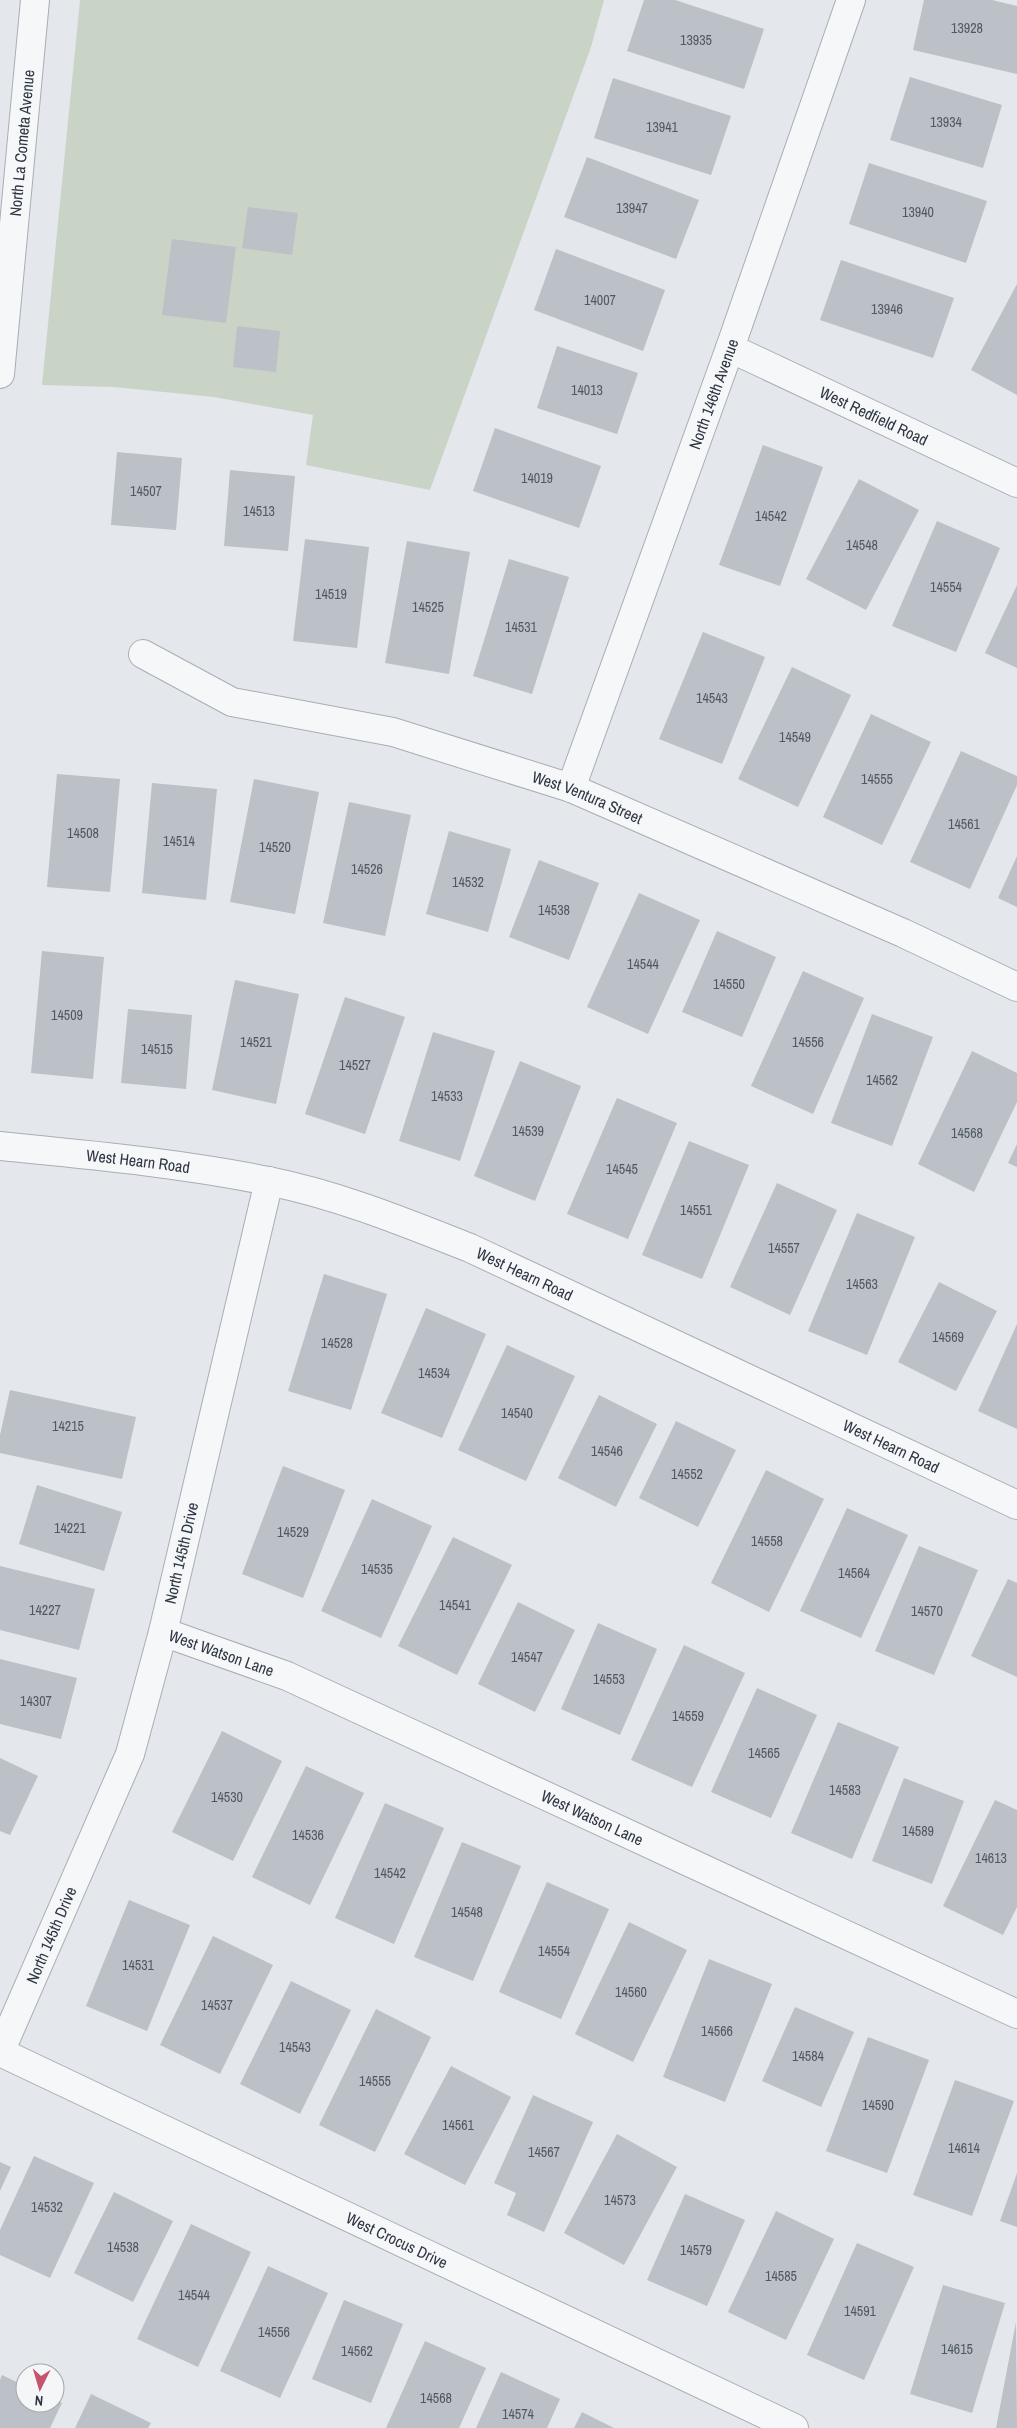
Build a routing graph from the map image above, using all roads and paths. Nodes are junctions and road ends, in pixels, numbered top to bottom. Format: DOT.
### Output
graph roads {
  1 [pos="35,0"];
  2 [pos="851,0"];
  3 [pos="730,348"];
  4 [pos="0,374"];
  5 [pos="1017,483"];
  6 [pos="143,654"];
  7 [pos="571,788"];
  8 [pos="1017,988"];
  9 [pos="0,1146"];
  10 [pos="269,1181"];
  11 [pos="1017,1505"];
  12 [pos="163,1632"];
  13 [pos="1017,2014"];
  14 [pos="0,2052"];
  15 [pos="794,2428"];
  1 -- 4 [label="street, North La Cometa Avenue"];
  2 -- 3 [label="street, North 146th Avenue"];
  3 -- 5 [label="street, West Redfield Road"];
  3 -- 7 [label="street, North 146th Avenue"];
  6 -- 7 [label="street, West Ventura Street"];
  7 -- 8 [label="street, West Ventura Street"];
  9 -- 10 [label="street, West Hearn Road"];
  10 -- 11 [label="street, West Hearn Road"];
  10 -- 12 [label="street, North 145th Drive"];
  12 -- 13 [label="street, West Watson Lane"];
  12 -- 14 [label="street, North 145th Drive"];
  14 -- 15 [label="street, West Crocus Drive"];
}
